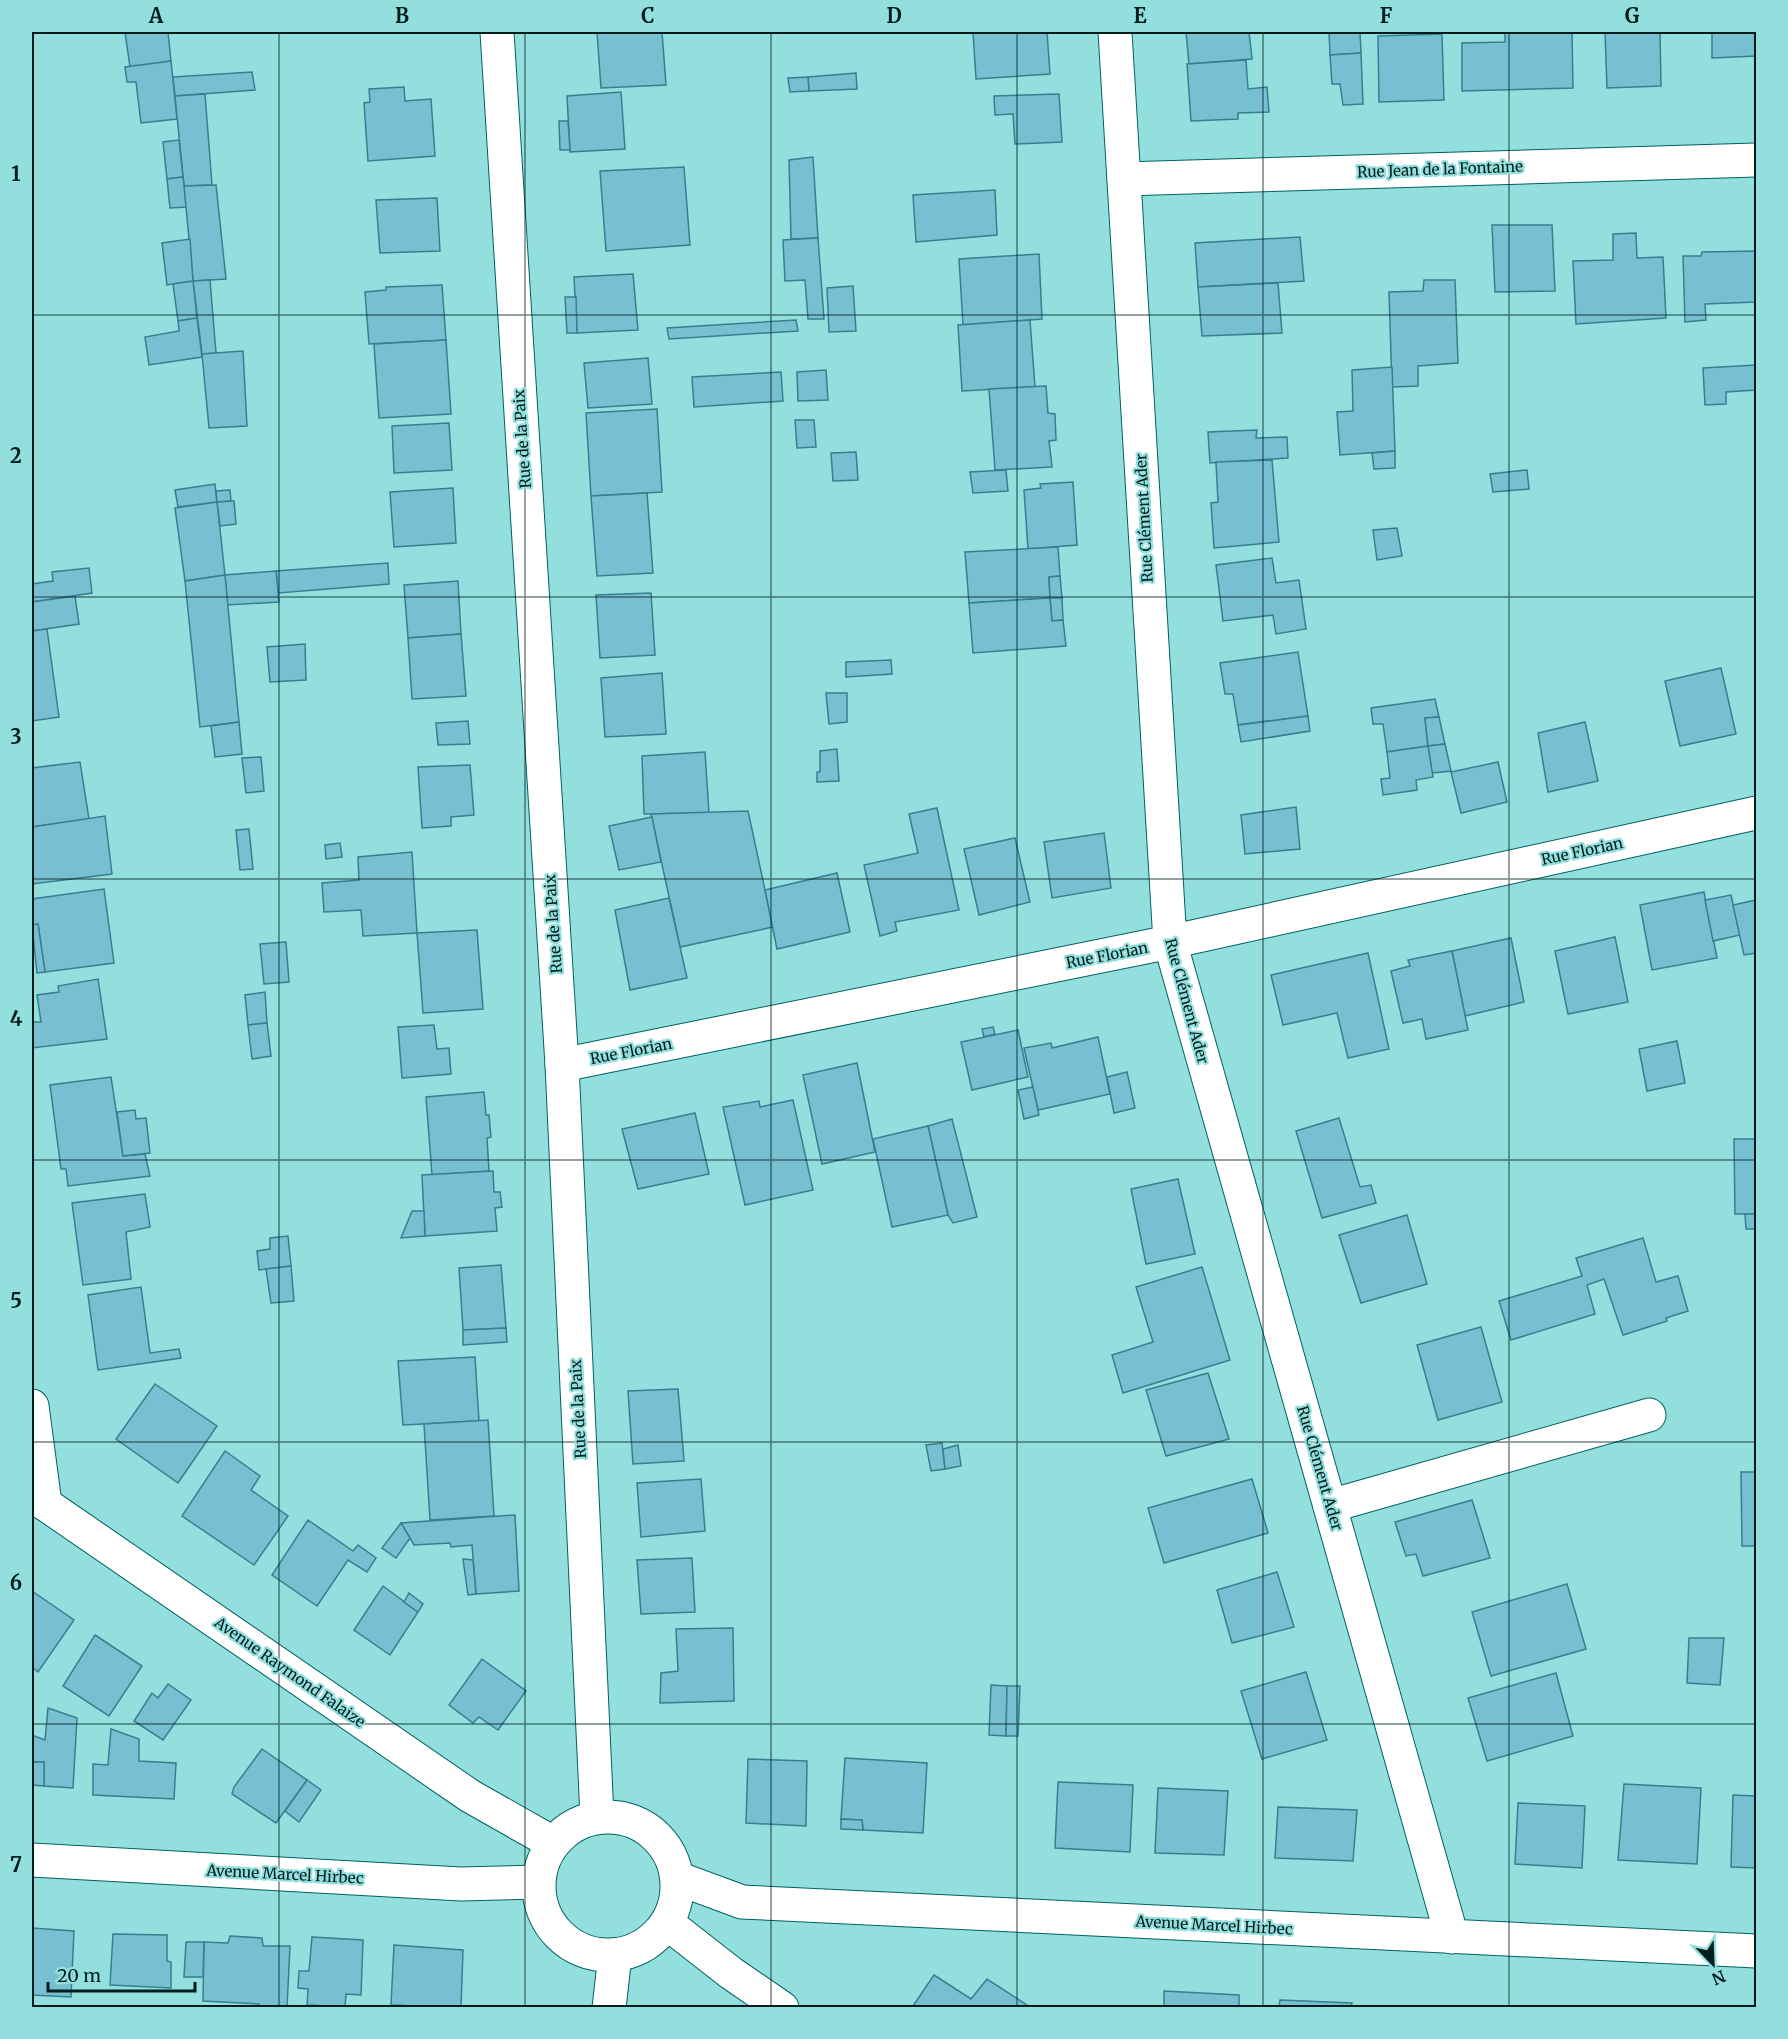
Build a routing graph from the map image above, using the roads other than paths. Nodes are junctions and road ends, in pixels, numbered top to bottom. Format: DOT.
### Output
graph roads {
  1 [pos="497,32"];
  2 [pos="1115,32"];
  3 [pos="1756,160"];
  4 [pos="1124,179"];
  5 [pos="1756,813"];
  6 [pos="1170,942"];
  7 [pos="562,1065"];
  8 [pos="32,1406"];
  9 [pos="1649,1415"];
  10 [pos="38,1499"];
  11 [pos="1330,1506"];
  12 [pos="597,1817"];
  13 [pos="553,1843"];
  14 [pos="32,1860"];
  15 [pos="677,1878"];
  16 [pos="538,1882"];
  17 [pos="667,1923"];
  18 [pos="1452,1937"];
  19 [pos="1756,1951"];
  20 [pos="615,1955"];
  21 [pos="609,2007"];
  22 [pos="782,2007"];
  1 -- 7 [label="street, Rue de la Paix"];
  2 -- 4 [label="street, Rue Clément Ader"];
  3 -- 4 [label="street, Rue Jean de la Fontaine"];
  4 -- 6 [label="street, Rue Clément Ader"];
  5 -- 6 [label="street, Rue Florian"];
  6 -- 7 [label="street, Rue Florian"];
  6 -- 11 [label="street, Rue Clément Ader"];
  7 -- 12 [label="street, Rue de la Paix"];
  8 -- 10 [label="street"];
  9 -- 11 [label="street"];
  10 -- 13 [label="street, Avenue Raymond Falaize"];
  11 -- 18 [label="street, Rue Clément Ader"];
  12 -- 13 [label="street"];
  12 -- 15 [label="street"];
  13 -- 16 [label="street"];
  14 -- 16 [label="street, Avenue Marcel Hirbec"];
  15 -- 17 [label="street"];
  15 -- 18 [label="street, Avenue Marcel Hirbec"];
  16 -- 20 [label="street"];
  17 -- 20 [label="street"];
  17 -- 22 [label="street"];
  18 -- 19 [label="street, Avenue Marcel Hirbec"];
  20 -- 21 [label="street"];
}
